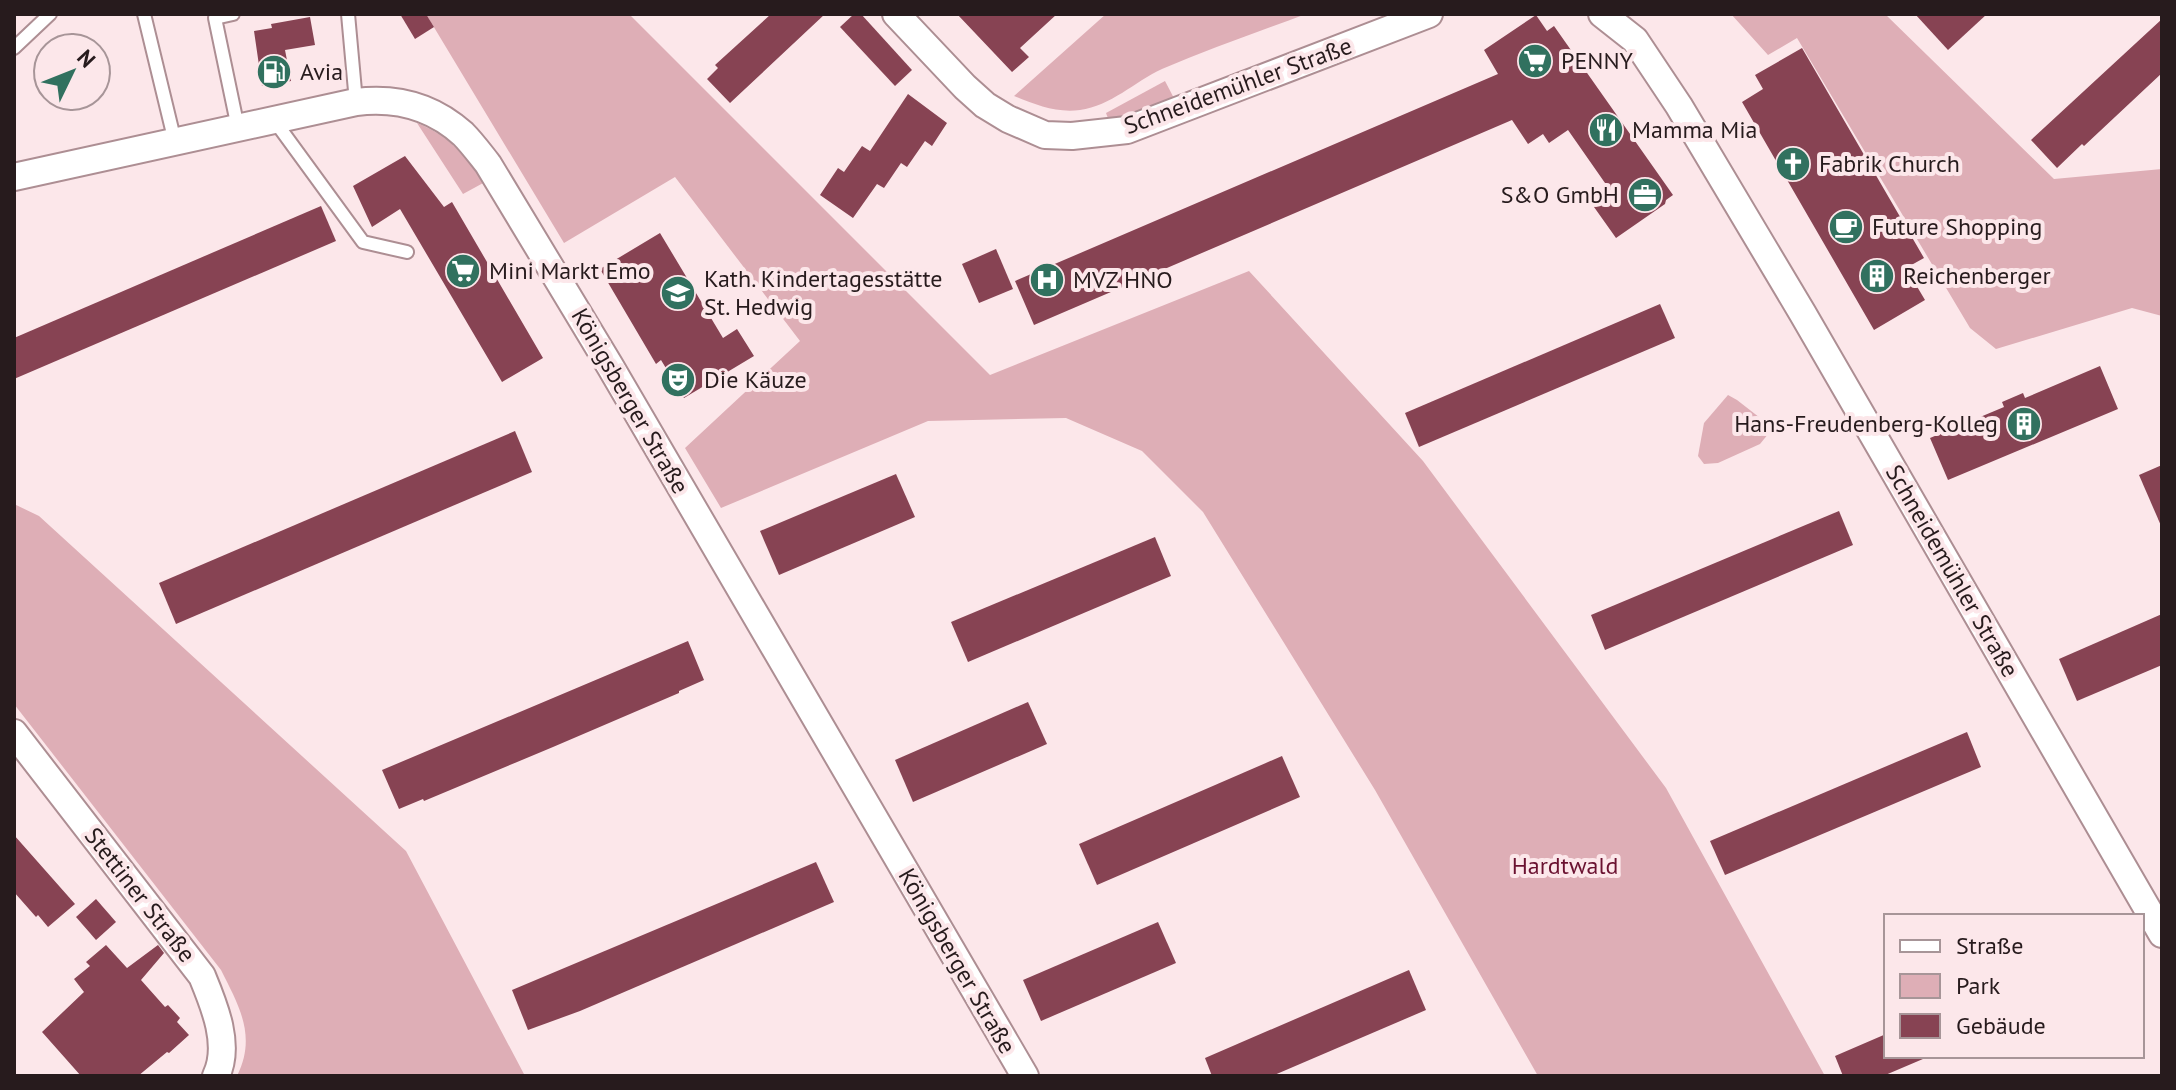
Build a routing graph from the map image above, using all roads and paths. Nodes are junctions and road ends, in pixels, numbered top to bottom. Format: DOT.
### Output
graph roads {
  1 [pos="50,14"];
  2 [pos="144,14"];
  3 [pos="233,14"];
  4 [pos="348,14"];
  5 [pos="896,14"];
  6 [pos="1429,14"];
  7 [pos="1602,14"];
  8 [pos="14,48"];
  9 [pos="356,102"];
  10 [pos="274,120"];
  11 [pos="238,128"];
  12 [pos="175,142"];
  13 [pos="14,177"];
  14 [pos="407,252"];
  15 [pos="14,733"];
  16 [pos="2162,934"];
  17 [pos="216,1076"];
  18 [pos="1025,1076"];
  1 -- 8 [label="lane"];
  2 -- 12 [label="lane"];
  3 -- 11 [label="lane"];
  4 -- 9 [label="lane"];
  5 -- 6 [label="street, Schneidemühler Straße"];
  7 -- 16 [label="street, Schneidemühler Straße"];
  9 -- 10 [label="street, Königsberger Straße"];
  9 -- 18 [label="street, Königsberger Straße"];
  10 -- 11 [label="street, Königsberger Straße"];
  10 -- 14 [label="lane"];
  11 -- 12 [label="street, Königsberger Straße"];
  12 -- 13 [label="street, Königsberger Straße"];
  15 -- 17 [label="street, Stettiner Straße"];
}
